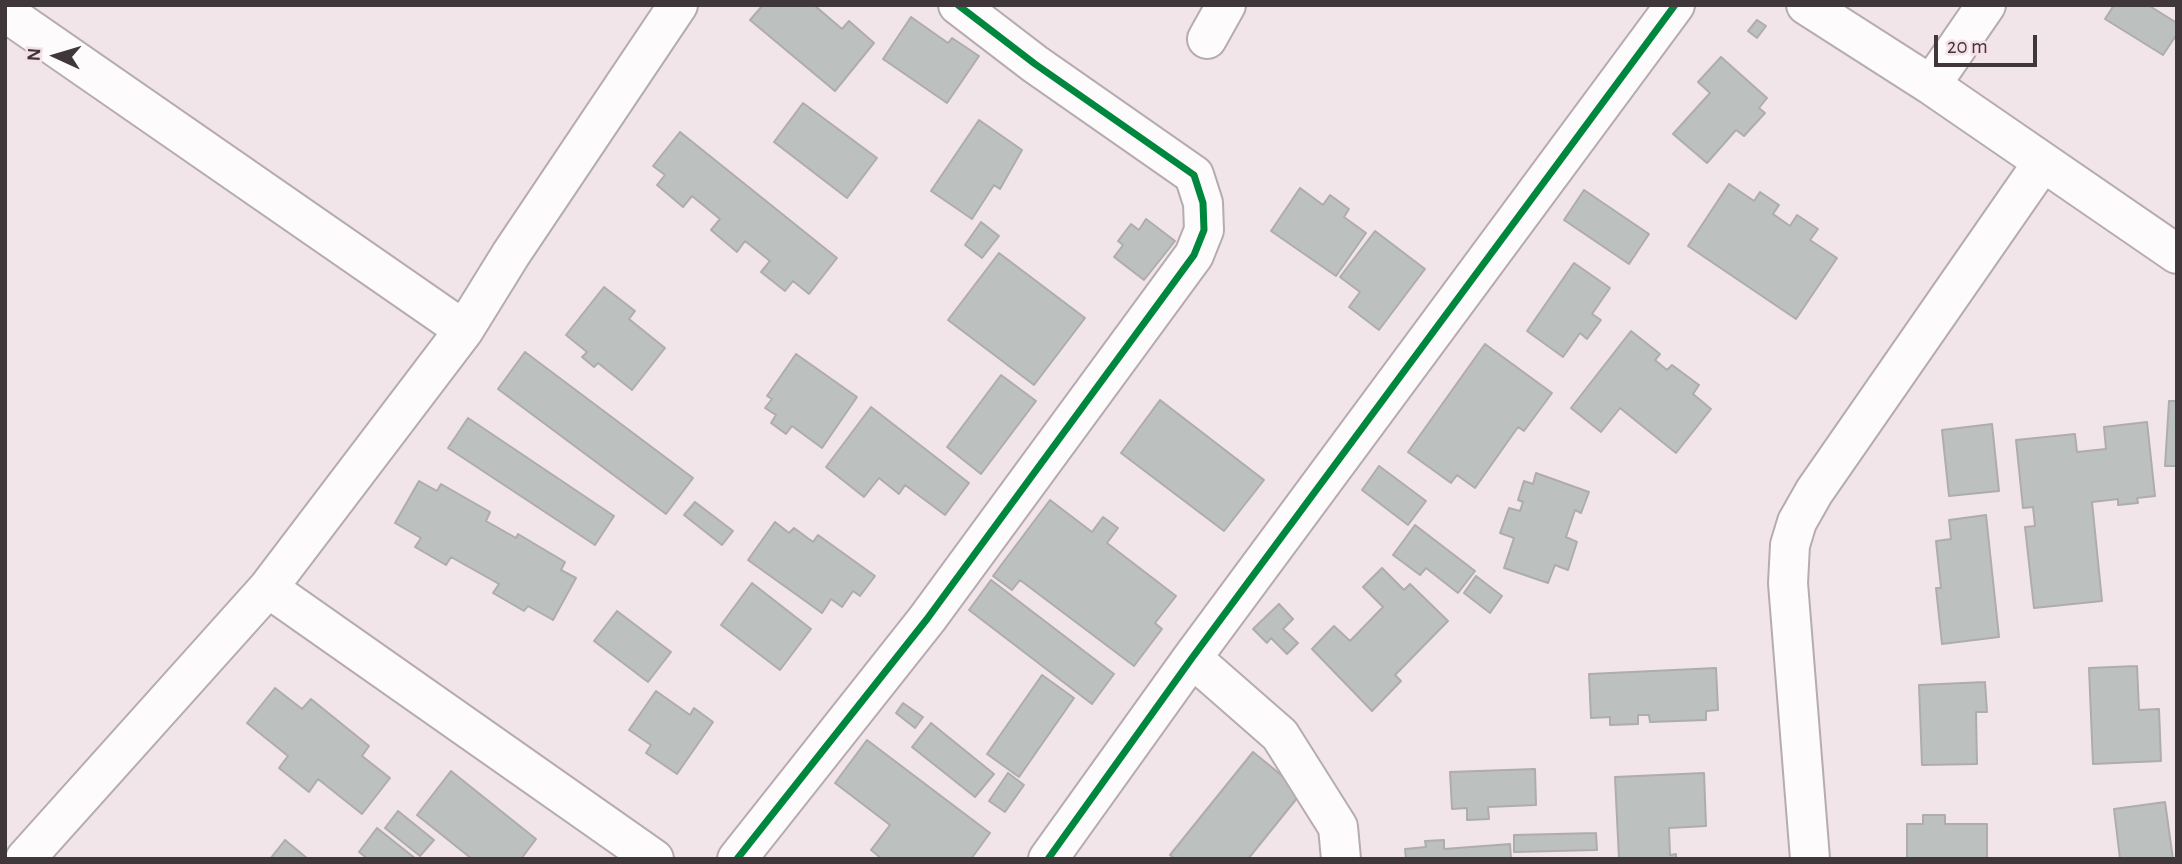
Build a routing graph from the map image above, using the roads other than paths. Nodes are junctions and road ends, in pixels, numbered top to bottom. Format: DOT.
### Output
graph roads {
  1 [pos="678,5"];
  2 [pos="958,5"];
  3 [pos="1226,5"];
  4 [pos="1675,5"];
  5 [pos="1806,5"];
  6 [pos="1986,5"];
  7 [pos="5,12"];
  8 [pos="1206,39"];
  9 [pos="1931,85"];
  10 [pos="2043,162"];
  11 [pos="2177,254"];
  12 [pos="464,330"];
  13 [pos="268,588"];
  14 [pos="1192,658"];
  15 [pos="24,859"];
  16 [pos="654,859"];
  17 [pos="737,859"];
  18 [pos="1048,859"];
  19 [pos="1341,859"];
  20 [pos="1810,859"];
  1 -- 12 [label="street"];
  2 -- 17 [label="street"];
  3 -- 8 [label="street"];
  4 -- 14 [label="street"];
  5 -- 9 [label="street"];
  6 -- 9 [label="street"];
  7 -- 12 [label="street"];
  9 -- 10 [label="street"];
  10 -- 11 [label="street"];
  10 -- 20 [label="street"];
  12 -- 13 [label="street"];
  13 -- 15 [label="street"];
  13 -- 16 [label="street"];
  14 -- 18 [label="street"];
  14 -- 19 [label="street"];
}
